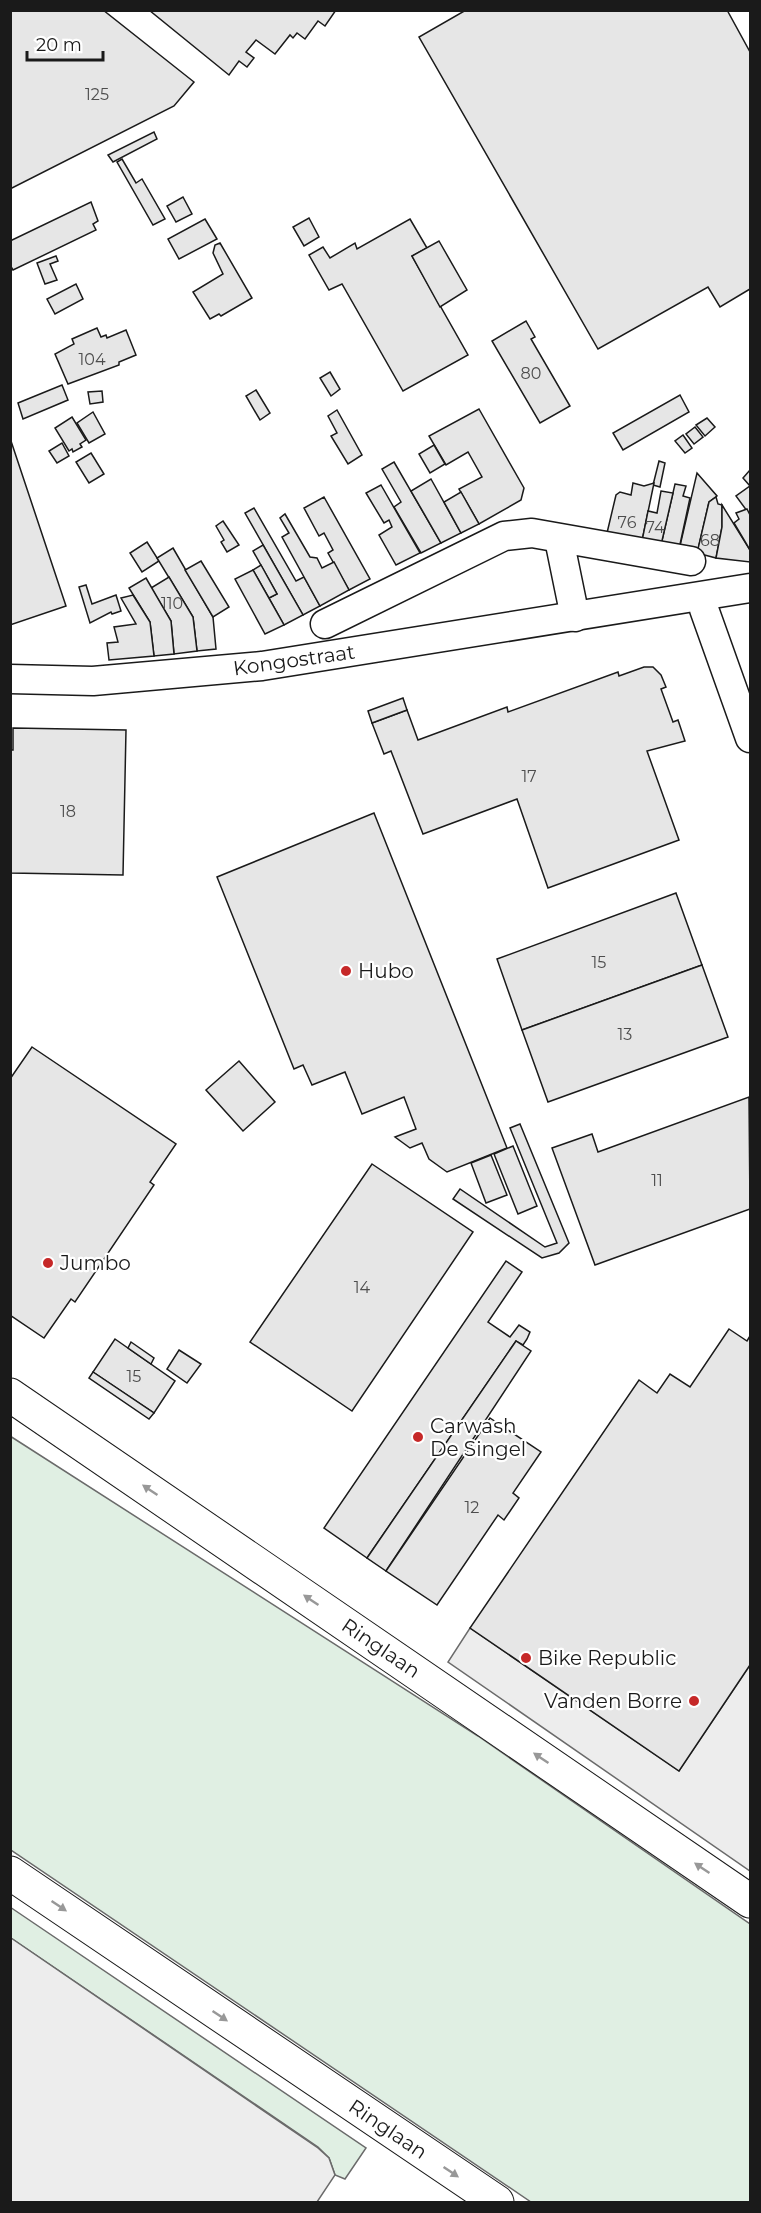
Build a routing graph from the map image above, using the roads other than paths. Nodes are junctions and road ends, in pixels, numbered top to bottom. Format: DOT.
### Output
graph roads {
  1 [pos="559,538"];
  2 [pos="691,561"];
  3 [pos="750,588"];
  4 [pos="703,597"];
  5 [pos="574,617"];
  6 [pos="325,624"];
  7 [pos="10,679"];
  8 [pos="750,738"];
  9 [pos="10,1395"];
  10 [pos="10,1874"];
  11 [pos="750,1901"];
  12 [pos="497,2202"];
  1 -- 2 [label="street, Kongostraat"];
  1 -- 5 [label="street"];
  1 -- 6 [label="street, Kongostraat"];
  3 -- 4 [label="street, Kongostraat"];
  4 -- 5 [label="street, Kongostraat"];
  4 -- 8 [label="street"];
  5 -- 7 [label="street, Kongostraat"];
  11 -- 9 [label="main road, Ringlaan, one-way"];
  10 -- 12 [label="main road, Ringlaan, one-way"];
}
